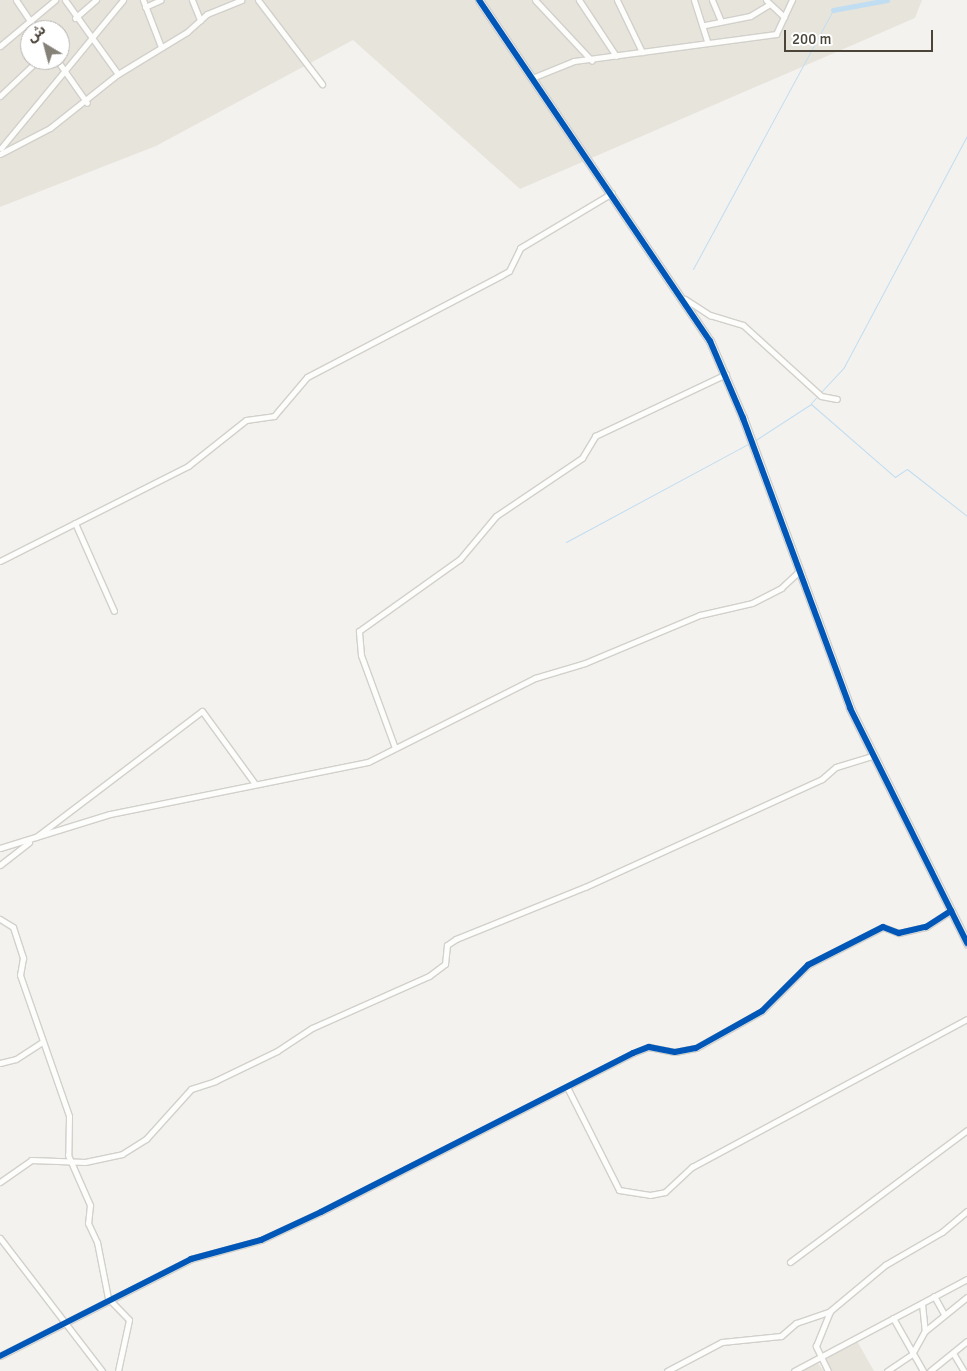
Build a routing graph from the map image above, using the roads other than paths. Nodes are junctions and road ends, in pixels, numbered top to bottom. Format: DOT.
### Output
graph roads {
  1 [pos="16,0"];
  2 [pos="55,0"];
  3 [pos="65,0"];
  4 [pos="96,0"];
  5 [pos="123,0"];
  6 [pos="143,0"];
  7 [pos="161,0"];
  8 [pos="192,0"];
  9 [pos="222,0"];
  10 [pos="241,0"];
  11 [pos="258,0"];
  12 [pos="479,0"];
  13 [pos="535,0"];
  14 [pos="579,0"];
  15 [pos="617,0"];
  16 [pos="694,0"];
  17 [pos="712,0"];
  18 [pos="792,0"];
  19 [pos="767,2"];
  20 [pos="225,6"];
  21 [pos="145,7"];
  22 [pos="784,17"];
  23 [pos="75,18"];
  24 [pos="29,20"];
  25 [pos="34,20"];
  26 [pos="200,20"];
  27 [pos="721,21"];
  28 [pos="705,25"];
  29 [pos="20,31"];
  30 [pos="90,38"];
  31 [pos="707,41"];
  32 [pos="0,46"];
  33 [pos="161,47"];
  34 [pos="642,52"];
  35 [pos="616,56"];
  36 [pos="70,60"];
  37 [pos="592,61"];
  38 [pos="27,70"];
  39 [pos="61,70"];
  40 [pos="63,70"];
  41 [pos="118,74"];
  42 [pos="532,78"];
  43 [pos="322,84"];
  44 [pos="0,96"];
  45 [pos="87,102"];
  46 [pos="1,150"];
  47 [pos="612,193"];
  48 [pos="685,299"];
  49 [pos="726,374"];
  50 [pos="837,399"];
  51 [pos="75,523"];
  52 [pos="0,561"];
  53 [pos="798,572"];
  54 [pos="114,611"];
  55 [pos="395,748"];
  56 [pos="872,756"];
  57 [pos="255,784"];
  58 [pos="33,839"];
  59 [pos="0,848"];
  60 [pos="0,865"];
  61 [pos="951,911"];
  62 [pos="0,920"];
  63 [pos="967,943"];
  64 [pos="967,1019"];
  65 [pos="42,1042"];
  66 [pos="0,1063"];
  67 [pos="566,1087"];
  68 [pos="967,1130"];
  69 [pos="71,1160"];
  70 [pos="0,1182"];
  71 [pos="967,1211"];
  72 [pos="0,1238"];
  73 [pos="790,1262"];
  74 [pos="967,1279"];
  75 [pos="934,1296"];
  76 [pos="967,1297"];
  77 [pos="110,1303"];
  78 [pos="922,1304"];
  79 [pos="830,1311"];
  80 [pos="944,1314"];
  81 [pos="892,1318"];
  82 [pos="67,1323"];
  83 [pos="924,1331"];
  84 [pos="967,1341"];
  85 [pos="953,1353"];
  86 [pos="912,1354"];
  87 [pos="0,1356"];
  88 [pos="818,1358"];
  89 [pos="101,1371"];
  90 [pos="118,1371"];
  91 [pos="667,1371"];
  92 [pos="794,1371"];
  93 [pos="828,1371"];
  94 [pos="887,1371"];
  95 [pos="923,1371"];
  96 [pos="930,1371"];
  97 [pos="964,1371"];
  1 -- 24 [label="street"];
  2 -- 25 [label="street"];
  3 -- 23 [label="street"];
  4 -- 23 [label="street"];
  5 -- 30 [label="street"];
  6 -- 21 [label="street"];
  7 -- 21 [label="street"];
  8 -- 26 [label="street"];
  9 -- 20 [label="street"];
  10 -- 20 [label="street"];
  11 -- 43 [label="street"];
  12 -- 42 [label="street"];
  13 -- 37 [label="street"];
  14 -- 35 [label="street"];
  15 -- 34 [label="street"];
  16 -- 28 [label="street"];
  17 -- 27 [label="street"];
  18 -- 22 [label="street"];
  19 -- 22 [label="street"];
  19 -- 27 [label="street"];
  20 -- 26 [label="street"];
  21 -- 33 [label="street"];
  22 -- 31 [label="street"];
  23 -- 30 [label="street"];
  26 -- 33 [label="street"];
  27 -- 28 [label="street"];
  28 -- 31 [label="street"];
  29 -- 32 [label="street"];
  30 -- 36 [label="street"];
  30 -- 41 [label="street"];
  31 -- 34 [label="street"];
  33 -- 41 [label="street"];
  34 -- 35 [label="street"];
  35 -- 37 [label="street"];
  37 -- 42 [label="street"];
  38 -- 44 [label="street"];
  39 -- 46 [label="street"];
  40 -- 45 [label="street"];
  41 -- 45 [label="street"];
  42 -- 47 [label="street"];
  45 -- 46 [label="street"];
  47 -- 48 [label="street"];
  47 -- 51 [label="street"];
  48 -- 49 [label="street"];
  48 -- 50 [label="street"];
  49 -- 53 [label="street"];
  49 -- 55 [label="street"];
  51 -- 52 [label="street"];
  51 -- 54 [label="street"];
  53 -- 55 [label="street"];
  53 -- 56 [label="street"];
  55 -- 57 [label="street"];
  56 -- 61 [label="street"];
  56 -- 69 [label="street"];
  57 -- 58 [label="street"];
  57 -- 58 [label="street"];
  58 -- 59 [label="street"];
  58 -- 60 [label="street"];
  61 -- 63 [label="street"];
  61 -- 67 [label="street"];
  62 -- 65 [label="street"];
  64 -- 67 [label="street"];
  65 -- 66 [label="street"];
  65 -- 69 [label="street"];
  67 -- 77 [label="street"];
  68 -- 73 [label="street"];
  69 -- 70 [label="street"];
  69 -- 77 [label="street"];
  71 -- 79 [label="street"];
  72 -- 82 [label="street"];
  74 -- 75 [label="street"];
  75 -- 78 [label="street"];
  75 -- 80 [label="street"];
  76 -- 80 [label="street"];
  77 -- 82 [label="street"];
  77 -- 90 [label="street"];
  78 -- 81 [label="street"];
  78 -- 83 [label="street"];
  79 -- 88 [label="street"];
  79 -- 91 [label="street"];
  80 -- 83 [label="street"];
  81 -- 86 [label="street"];
  81 -- 88 [label="street"];
  82 -- 87 [label="street"];
  82 -- 89 [label="street"];
  83 -- 86 [label="street"];
  84 -- 85 [label="street"];
  85 -- 96 [label="street"];
  85 -- 97 [label="street"];
  86 -- 94 [label="street"];
  86 -- 95 [label="street"];
  88 -- 92 [label="street"];
  88 -- 93 [label="street"];
}
